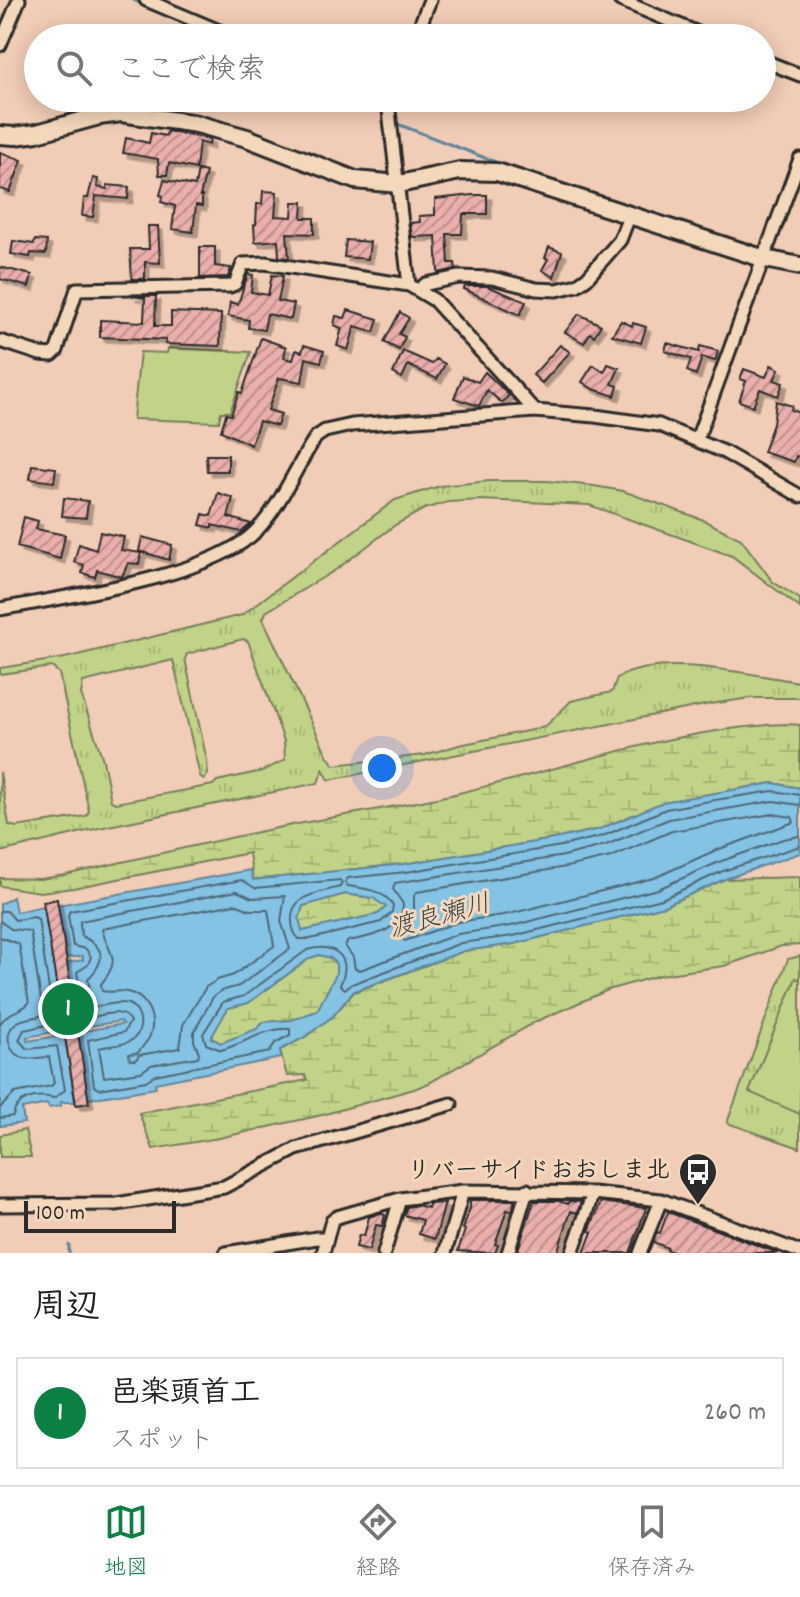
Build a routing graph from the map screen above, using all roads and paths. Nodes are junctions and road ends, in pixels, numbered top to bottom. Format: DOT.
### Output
graph roads {
  1 [pos="19,0"];
  2 [pos="146,0"];
  3 [pos="430,0"];
  4 [pos="620,0"];
  5 [pos="203,24"];
  6 [pos="421,24"];
  7 [pos="677,24"];
  8 [pos="0,45"];
  9 [pos="776,66"];
  10 [pos="800,75"];
  11 [pos="388,112"];
  12 [pos="0,135"];
  13 [pos="800,159"];
  14 [pos="399,184"];
  15 [pos="630,214"];
  16 [pos="765,259"];
  17 [pos="800,266"];
  18 [pos="414,287"];
  19 [pos="0,341"];
  20 [pos="535,411"];
  21 [pos="697,439"];
  22 [pos="800,496"];
  23 [pos="0,609"];
  24 [pos="451,1104"];
  25 [pos="527,1190"];
  26 [pos="463,1191"];
  27 [pos="593,1193"];
  28 [pos="400,1199"];
  29 [pos="661,1200"];
  30 [pos="0,1205"];
  31 [pos="327,1239"];
  32 [pos="800,1252"];
  33 [pos="226,1253"];
  34 [pos="323,1253"];
  35 [pos="384,1253"];
  36 [pos="445,1253"];
  37 [pos="508,1253"];
  38 [pos="572,1253"];
  39 [pos="640,1253"];
  1 -- 8 [label="street"];
  2 -- 5 [label="street"];
  3 -- 6 [label="street"];
  4 -- 7 [label="street"];
  9 -- 10 [label="street"];
  11 -- 14 [label="street"];
  12 -- 14 [label="street"];
  13 -- 16 [label="street"];
  14 -- 15 [label="street"];
  14 -- 18 [label="street"];
  15 -- 16 [label="street"];
  15 -- 18 [label="street"];
  16 -- 17 [label="street"];
  16 -- 21 [label="street"];
  18 -- 19 [label="street"];
  18 -- 20 [label="street"];
  20 -- 21 [label="street"];
  20 -- 23 [label="street"];
  21 -- 22 [label="street"];
  24 -- 30 [label="street"];
  25 -- 26 [label="street"];
  25 -- 27 [label="street"];
  25 -- 37 [label="street"];
  26 -- 28 [label="street"];
  26 -- 36 [label="street"];
  27 -- 29 [label="street"];
  27 -- 38 [label="street"];
  28 -- 31 [label="street"];
  28 -- 35 [label="street"];
  29 -- 32 [label="street"];
  29 -- 39 [label="street"];
  31 -- 33 [label="street"];
  31 -- 34 [label="street"];
}
